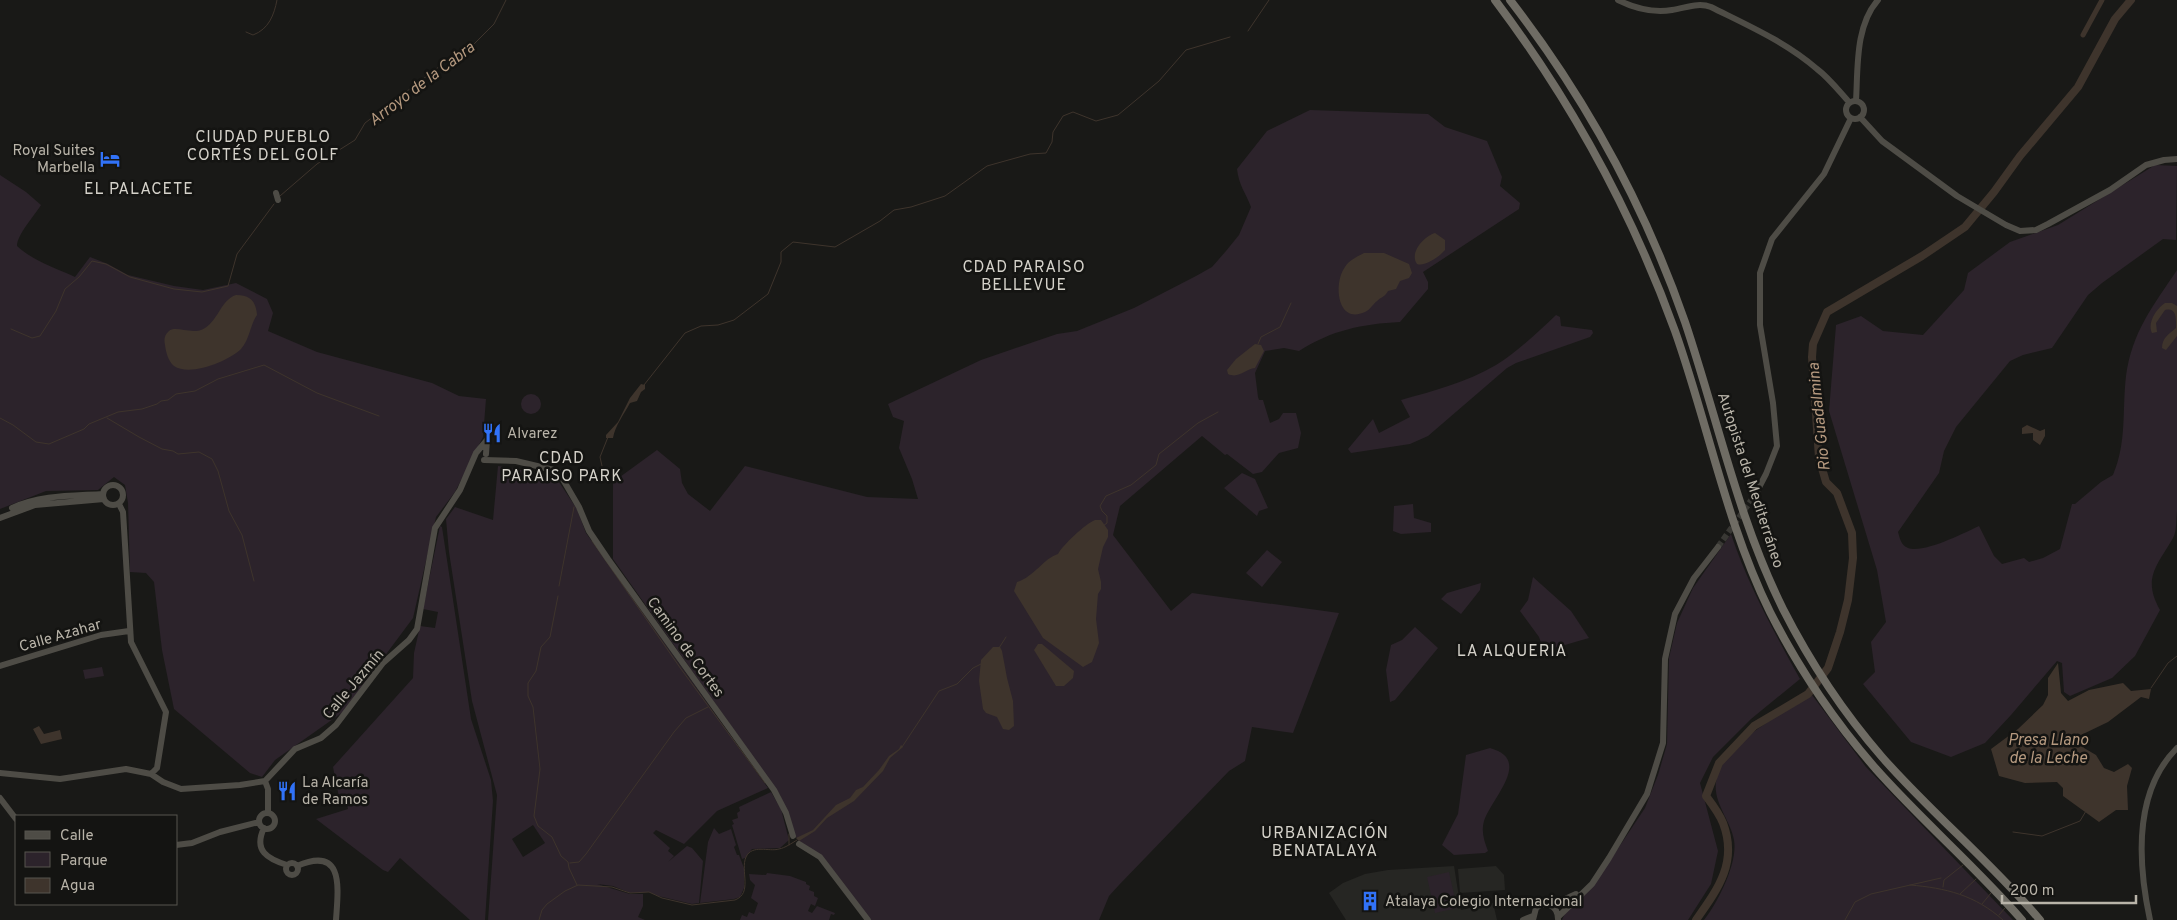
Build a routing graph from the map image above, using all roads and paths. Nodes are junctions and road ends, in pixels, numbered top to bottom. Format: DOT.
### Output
graph roads {
  1 [pos="1495,0"];
  2 [pos="1510,0"];
  3 [pos="1618,0"];
  4 [pos="1878,0"];
  5 [pos="1852,101"];
  6 [pos="1860,117"];
  7 [pos="1851,118"];
  8 [pos="2177,159"];
  9 [pos="276,193"];
  10 [pos="278,200"];
  11 [pos="558,471"];
  12 [pos="1755,495"];
  13 [pos="104,496"];
  14 [pos="119,504"];
  15 [pos="0,514"];
  16 [pos="0,518"];
  17 [pos="1718,546"];
  18 [pos="129,631"];
  19 [pos="0,666"];
  20 [pos="2177,748"];
  21 [pos="0,774"];
  22 [pos="151,774"];
  23 [pos="264,780"];
  24 [pos="0,798"];
  25 [pos="268,813"];
  26 [pos="15,818"];
  27 [pos="260,822"];
  28 [pos="264,828"];
  29 [pos="794,836"];
  30 [pos="799,844"];
  31 [pos="178,845"];
  32 [pos="287,865"];
  33 [pos="297,866"];
  34 [pos="1599,873"];
  35 [pos="1552,906"];
  36 [pos="1533,918"];
  37 [pos="1558,919"];
  38 [pos="336,920"];
  39 [pos="868,920"];
  40 [pos="1523,920"];
  41 [pos="2022,920"];
  42 [pos="2040,920"];
  43 [pos="2150,920"];
  1 -- 41 [label="highway, Autopista del Mediterráneo"];
  2 -- 42 [label="highway, Autopista del Mediterráneo"];
  3 -- 5 [label="street"];
  4 -- 5 [label="street"];
  5 -- 6 [label="street"];
  5 -- 7 [label="street"];
  6 -- 7 [label="street"];
  6 -- 8 [label="street"];
  7 -- 12 [label="street"];
  9 -- 10 [label="street"];
  11 -- 23 [label="street, Calle Jazmín"];
  11 -- 29 [label="street, Camino de Cortes"];
  13 -- 14 [label="street"];
  13 -- 14 [label="street"];
  13 -- 15 [label="street"];
  13 -- 16 [label="street"];
  14 -- 18 [label="street"];
  17 -- 34 [label="street"];
  18 -- 19 [label="street, Calle Azahar"];
  18 -- 22 [label="street"];
  20 -- 43 [label="street"];
  21 -- 22 [label="street"];
  22 -- 23 [label="street"];
  23 -- 25 [label="street"];
  24 -- 26 [label="street"];
  25 -- 27 [label="street"];
  25 -- 28 [label="street"];
  27 -- 28 [label="street"];
  27 -- 31 [label="street"];
  28 -- 32 [label="street"];
  30 -- 39 [label="street"];
  32 -- 33 [label="street"];
  32 -- 33 [label="street"];
  33 -- 38 [label="street"];
  34 -- 35 [label="street"];
  34 -- 37 [label="street"];
  35 -- 36 [label="street"];
  35 -- 37 [label="street"];
  36 -- 40 [label="street"];
}
